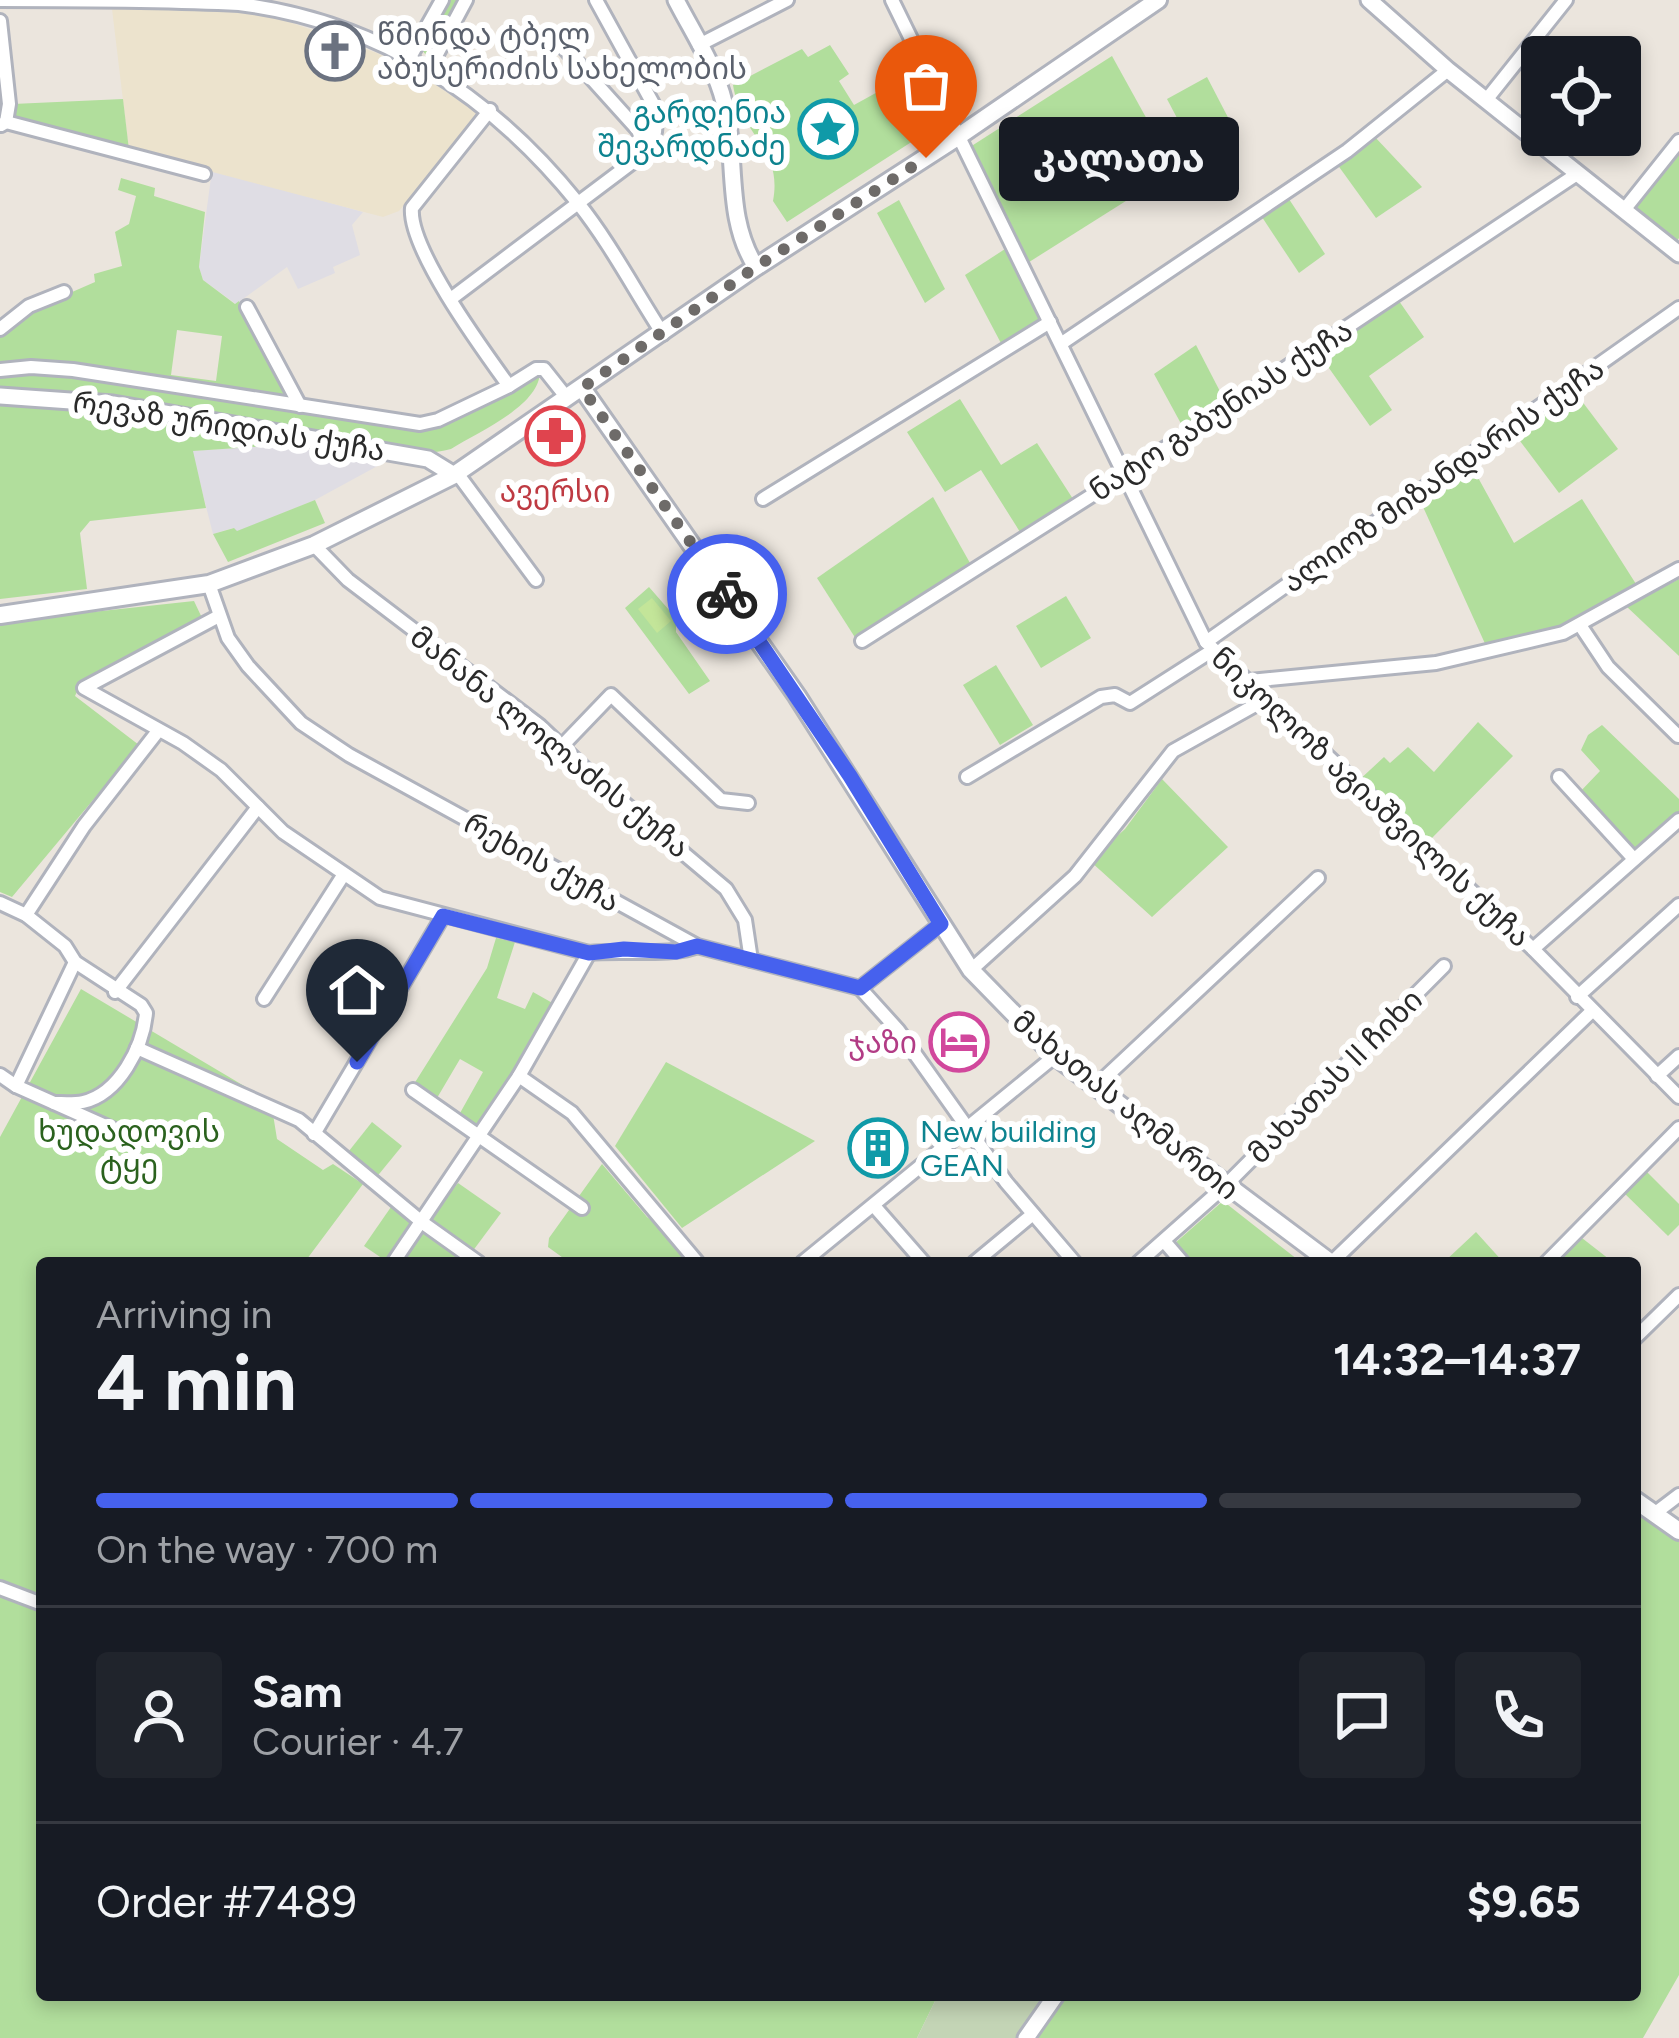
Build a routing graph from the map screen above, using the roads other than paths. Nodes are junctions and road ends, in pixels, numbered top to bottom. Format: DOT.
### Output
graph roads {
  1 [pos="0,0"];
  2 [pos="48,0"];
  3 [pos="71,0"];
  4 [pos="442,0"];
  5 [pos="466,0"];
  6 [pos="596,0"];
  7 [pos="676,0"];
  8 [pos="788,0"];
  9 [pos="892,0"];
  10 [pos="1158,0"];
  11 [pos="1370,0"];
  12 [pos="1566,0"];
  13 [pos="212,1"];
  14 [pos="1390,7"];
  15 [pos="0,21"];
  16 [pos="556,39"];
  17 [pos="699,45"];
  18 [pos="410,57"];
  19 [pos="429,69"];
  20 [pos="1448,70"];
  21 [pos="1487,99"];
  22 [pos="490,110"];
  23 [pos="3,124"];
  24 [pos="959,136"];
  25 [pos="1679,141"];
  26 [pos="646,146"];
  27 [pos="204,174"];
  28 [pos="1577,174"];
  29 [pos="579,204"];
  30 [pos="1624,210"];
  31 [pos="1679,254"];
  32 [pos="756,267"];
  33 [pos="64,292"];
  34 [pos="452,298"];
  35 [pos="247,307"];
  36 [pos="1679,308"];
  37 [pos="1050,322"];
  38 [pos="0,329"];
  39 [pos="663,334"];
  40 [pos="1062,343"];
  41 [pos="0,370"];
  42 [pos="509,386"];
  43 [pos="574,393"];
  44 [pos="0,396"];
  45 [pos="300,406"];
  46 [pos="1126,472"];
  47 [pos="455,474"];
  48 [pos="763,499"];
  49 [pos="314,545"];
  50 [pos="1679,569"];
  51 [pos="536,580"];
  52 [pos="208,584"];
  53 [pos="0,615"];
  54 [pos="219,616"];
  55 [pos="1580,625"];
  56 [pos="862,641"];
  57 [pos="1210,646"];
  58 [pos="1250,681"];
  59 [pos="1266,699"];
  60 [pos="158,730"];
  61 [pos="1678,736"];
  62 [pos="561,747"];
  63 [pos="967,777"];
  64 [pos="1558,778"];
  65 [pos="748,803"];
  66 [pos="257,807"];
  67 [pos="1679,820"];
  68 [pos="1634,859"];
  69 [pos="344,874"];
  70 [pos="1318,878"];
  71 [pos="0,903"];
  72 [pos="1679,905"];
  73 [pos="26,915"];
  74 [pos="443,916"];
  75 [pos="941,924"];
  76 [pos="697,946"];
  77 [pos="1533,949"];
  78 [pos="589,953"];
  79 [pos="751,960"];
  80 [pos="75,962"];
  81 [pos="1444,966"];
  82 [pos="970,970"];
  83 [pos="860,988"];
  84 [pos="116,992"];
  85 [pos="1577,997"];
  86 [pos="264,998"];
  87 [pos="1592,1011"];
  88 [pos="137,1048"];
  89 [pos="1055,1056"];
  90 [pos="1679,1056"];
  91 [pos="0,1075"];
  92 [pos="519,1076"];
  93 [pos="1657,1076"];
  94 [pos="16,1086"];
  95 [pos="1096,1086"];
  96 [pos="413,1090"];
  97 [pos="1679,1097"];
  98 [pos="54,1103"];
  99 [pos="1679,1128"];
  100 [pos="966,1131"];
  101 [pos="119,1132"];
  102 [pos="314,1134"];
  103 [pos="482,1137"];
  104 [pos="1225,1186"];
  105 [pos="875,1207"];
  106 [pos="583,1208"];
  107 [pos="1033,1214"];
  108 [pos="423,1222"];
  109 [pos="1163,1241"];
  110 [pos="397,1257"];
  111 [pos="471,1257"];
  112 [pos="693,1257"];
  113 [pos="810,1257"];
  114 [pos="919,1257"];
  115 [pos="981,1257"];
  116 [pos="1070,1257"];
  117 [pos="1145,1257"];
  118 [pos="1178,1257"];
  119 [pos="1323,1257"];
  120 [pos="1337,1257"];
  121 [pos="1552,1257"];
  122 [pos="1679,1295"];
  123 [pos="1641,1332"];
  124 [pos="1679,1495"];
  125 [pos="1641,1504"];
  126 [pos="1654,1514"];
  127 [pos="1679,1531"];
  128 [pos="0,1588"];
  129 [pos="36,1602"];
  130 [pos="1051,2001"];
  131 [pos="1026,2038"];
  1 -- 2 [label="street"];
  2 -- 3 [label="street"];
  3 -- 13 [label="street"];
  4 -- 18 [label="street"];
  5 -- 19 [label="street"];
  6 -- 26 [label="street"];
  7 -- 17 [label="street"];
  8 -- 17 [label="street"];
  9 -- 24 [label="street, ნიკოლოზ აგიაშვილის ქუჩა"];
  10 -- 24 [label="main road"];
  11 -- 14 [label="street"];
  12 -- 21 [label="street"];
  13 -- 18 [label="street"];
  14 -- 20 [label="street"];
  15 -- 23 [label="street"];
  16 -- 26 [label="street"];
  17 -- 32 [label="street"];
  18 -- 19 [label="street"];
  19 -- 22 [label="street"];
  20 -- 21 [label="street"];
  20 -- 40 [label="street"];
  21 -- 28 [label="street"];
  22 -- 29 [label="street"];
  22 -- 34 [label="street"];
  23 -- 27 [label="street"];
  24 -- 32 [label="main road"];
  24 -- 37 [label="street, ნიკოლოზ აგიაშვილის ქუჩა"];
  25 -- 30 [label="street"];
  26 -- 29 [label="street"];
  28 -- 30 [label="street"];
  28 -- 46 [label="street, ნატო გაბუნიას ქუჩა"];
  29 -- 34 [label="street"];
  29 -- 39 [label="street"];
  30 -- 31 [label="street"];
  32 -- 39 [label="main road"];
  33 -- 38 [label="street"];
  34 -- 42 [label="street"];
  35 -- 45 [label="street"];
  36 -- 57 [label="street, ალიოზ მიზანდარის ქუჩა"];
  37 -- 40 [label="street, ნიკოლოზ აგიაშვილის ქუჩა"];
  37 -- 48 [label="street"];
  39 -- 43 [label="main road"];
  40 -- 46 [label="street, ნიკოლოზ აგიაშვილის ქუჩა"];
  41 -- 45 [label="street"];
  42 -- 43 [label="street"];
  42 -- 45 [label="street"];
  43 -- 47 [label="main road"];
  43 -- 75 [label="main road, მახათას აღმართი"];
  44 -- 47 [label="street, რევაზ ურიდიას ქუჩა"];
  46 -- 56 [label="street, ნატო გაბუნიას ქუჩა"];
  46 -- 57 [label="street, ნიკოლოზ აგიაშვილის ქუჩა"];
  47 -- 49 [label="main road"];
  47 -- 51 [label="street"];
  49 -- 52 [label="main road"];
  49 -- 62 [label="street, მანანა ლოლაძის ქუჩა"];
  50 -- 55 [label="street"];
  52 -- 53 [label="main road"];
  52 -- 54 [label="street, რეხის ქუჩა"];
  54 -- 60 [label="street"];
  54 -- 76 [label="street, რეხის ქუჩა"];
  55 -- 58 [label="street"];
  55 -- 61 [label="street"];
  57 -- 58 [label="street, ნიკოლოზ აგიაშვილის ქუჩა"];
  57 -- 63 [label="street, ალიოზ მიზანდარის ქუჩა"];
  58 -- 59 [label="street, ნიკოლოზ აგიაშვილის ქუჩა"];
  59 -- 77 [label="street, ნიკოლოზ აგიაშვილის ქუჩა"];
  59 -- 82 [label="street"];
  60 -- 66 [label="street"];
  60 -- 73 [label="street"];
  62 -- 65 [label="street"];
  62 -- 79 [label="street, მანანა ლოლაძის ქუჩა"];
  64 -- 68 [label="street"];
  66 -- 69 [label="street"];
  66 -- 84 [label="street"];
  67 -- 68 [label="street"];
  68 -- 77 [label="street"];
  69 -- 74 [label="street"];
  69 -- 86 [label="street"];
  70 -- 95 [label="street"];
  71 -- 73 [label="street"];
  72 -- 85 [label="street"];
  73 -- 80 [label="street"];
  74 -- 78 [label="street"];
  74 -- 102 [label="street"];
  75 -- 82 [label="main road, მახათას აღმართი"];
  75 -- 83 [label="street"];
  76 -- 78 [label="street"];
  76 -- 79 [label="street, რეხის ქუჩა"];
  77 -- 85 [label="street, ნიკოლოზ აგიაშვილის ქუჩა"];
  78 -- 92 [label="street"];
  79 -- 83 [label="street, რეხის ქუჩა"];
  80 -- 84 [label="street"];
  80 -- 94 [label="street"];
  81 -- 104 [label="street, მახათას II ჩიხი"];
  82 -- 89 [label="main road, მახათას აღმართი"];
  83 -- 100 [label="street"];
  84 -- 88 [label="street"];
  85 -- 87 [label="street, ნიკოლოზ აგიაშვილის ქუჩა"];
  87 -- 93 [label="street, ნიკოლოზ აგიაშვილის ქუჩა"];
  87 -- 120 [label="street"];
  88 -- 98 [label="street"];
  88 -- 102 [label="street"];
  89 -- 95 [label="main road, მახათას აღმართი"];
  89 -- 100 [label="street"];
  90 -- 93 [label="street"];
  91 -- 94 [label="street"];
  92 -- 103 [label="street"];
  92 -- 112 [label="street"];
  93 -- 97 [label="street, ნიკოლოზ აგიაშვილის ქუჩა"];
  94 -- 98 [label="street"];
  95 -- 104 [label="main road, მახათას აღმართი"];
  96 -- 103 [label="street"];
  98 -- 101 [label="street"];
  99 -- 121 [label="street"];
  100 -- 105 [label="street"];
  100 -- 107 [label="street"];
  102 -- 108 [label="street"];
  103 -- 106 [label="street"];
  103 -- 108 [label="street"];
  104 -- 109 [label="street, მახათას II ჩიხი"];
  104 -- 119 [label="main road, მახათას აღმართი"];
  105 -- 113 [label="street"];
  105 -- 114 [label="street"];
  107 -- 115 [label="street"];
  107 -- 116 [label="street"];
  108 -- 110 [label="street"];
  108 -- 111 [label="street"];
  109 -- 117 [label="street, მახათას II ჩიხი"];
  109 -- 118 [label="street"];
  122 -- 123 [label="street"];
  124 -- 126 [label="street"];
  125 -- 126 [label="main road"];
  126 -- 127 [label="main road"];
  128 -- 129 [label="street"];
  130 -- 131 [label="street"];
}
